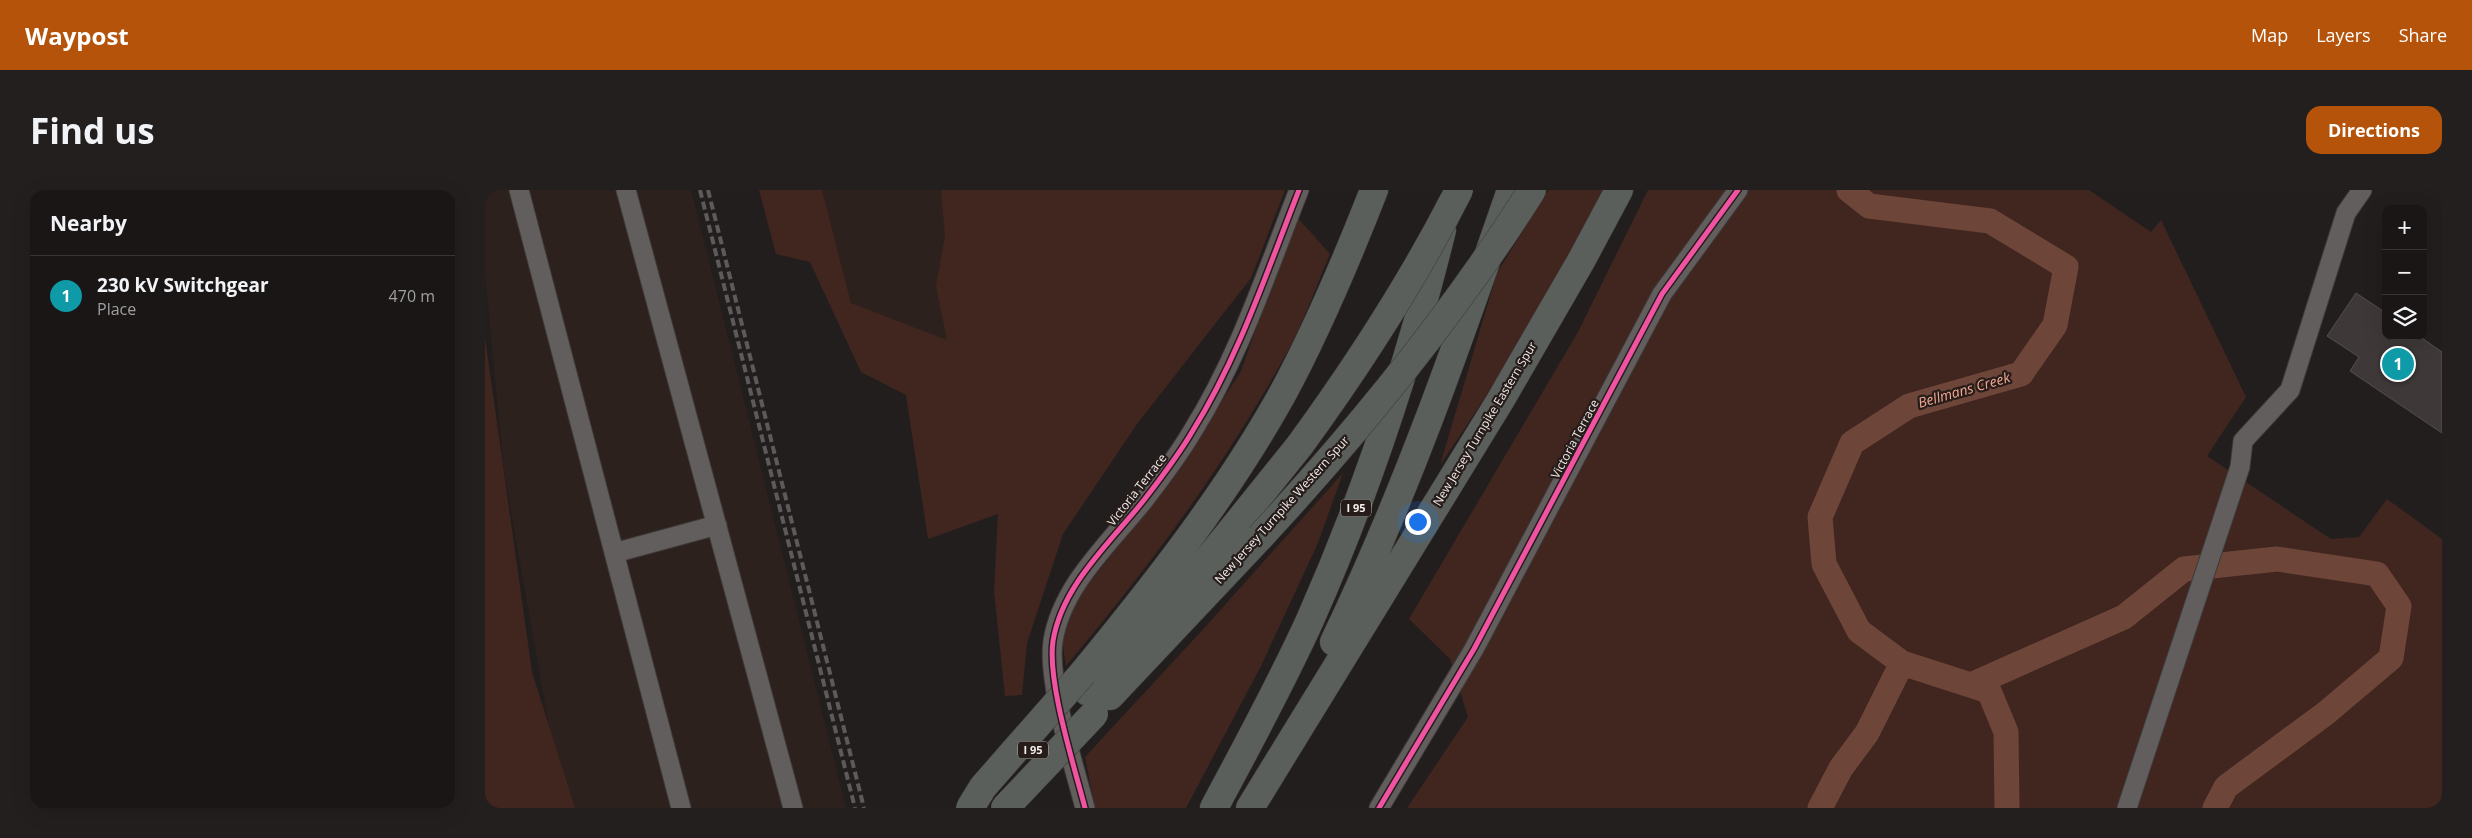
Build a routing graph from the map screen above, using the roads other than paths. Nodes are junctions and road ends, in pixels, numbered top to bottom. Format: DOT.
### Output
graph roads {
  1 [pos="519,190"];
  2 [pos="626,190"];
  3 [pos="1299,190"];
  4 [pos="1373,190"];
  5 [pos="1452,190"];
  6 [pos="1459,190"];
  7 [pos="1511,190"];
  8 [pos="1532,190"];
  9 [pos="1619,190"];
  10 [pos="1738,190"];
  11 [pos="2362,190"];
  12 [pos="717,525"];
  13 [pos="614,553"];
  14 [pos="1088,693"];
  15 [pos="1286,750"];
  16 [pos="681,808"];
  17 [pos="793,808"];
  18 [pos="969,808"];
  19 [pos="979,808"];
  20 [pos="1005,808"];
  21 [pos="1085,808"];
  22 [pos="1214,808"];
  23 [pos="1250,808"];
  24 [pos="1379,808"];
  25 [pos="2127,808"];
  1 -- 13 [label="street"];
  2 -- 12 [label="street"];
  3 -- 21 [label="street, Victoria Terrace"];
  4 -- 14 [label="highway"];
  5 -- 22 [label="highway, I 95"];
  6 -- 14 [label="highway, New Jersey Turnpike Western Spur / I 95, bridge"];
  7 -- 15 [label="highway"];
  8 -- 14 [label="highway, New Jersey Turnpike Western Spur / I 95, bridge"];
  9 -- 15 [label="highway, New Jersey Turnpike Eastern Spur"];
  10 -- 24 [label="street, Victoria Terrace"];
  11 -- 25 [label="street"];
  12 -- 13 [label="street"];
  12 -- 17 [label="street"];
  13 -- 16 [label="street"];
  14 -- 18 [label="highway, bridge"];
  14 -- 19 [label="highway, New Jersey Turnpike Western Spur / I 95"];
  14 -- 20 [label="highway, New Jersey Turnpike Western Spur / I 95, bridge"];
  15 -- 23 [label="highway, New Jersey Turnpike Eastern Spur"];
}
